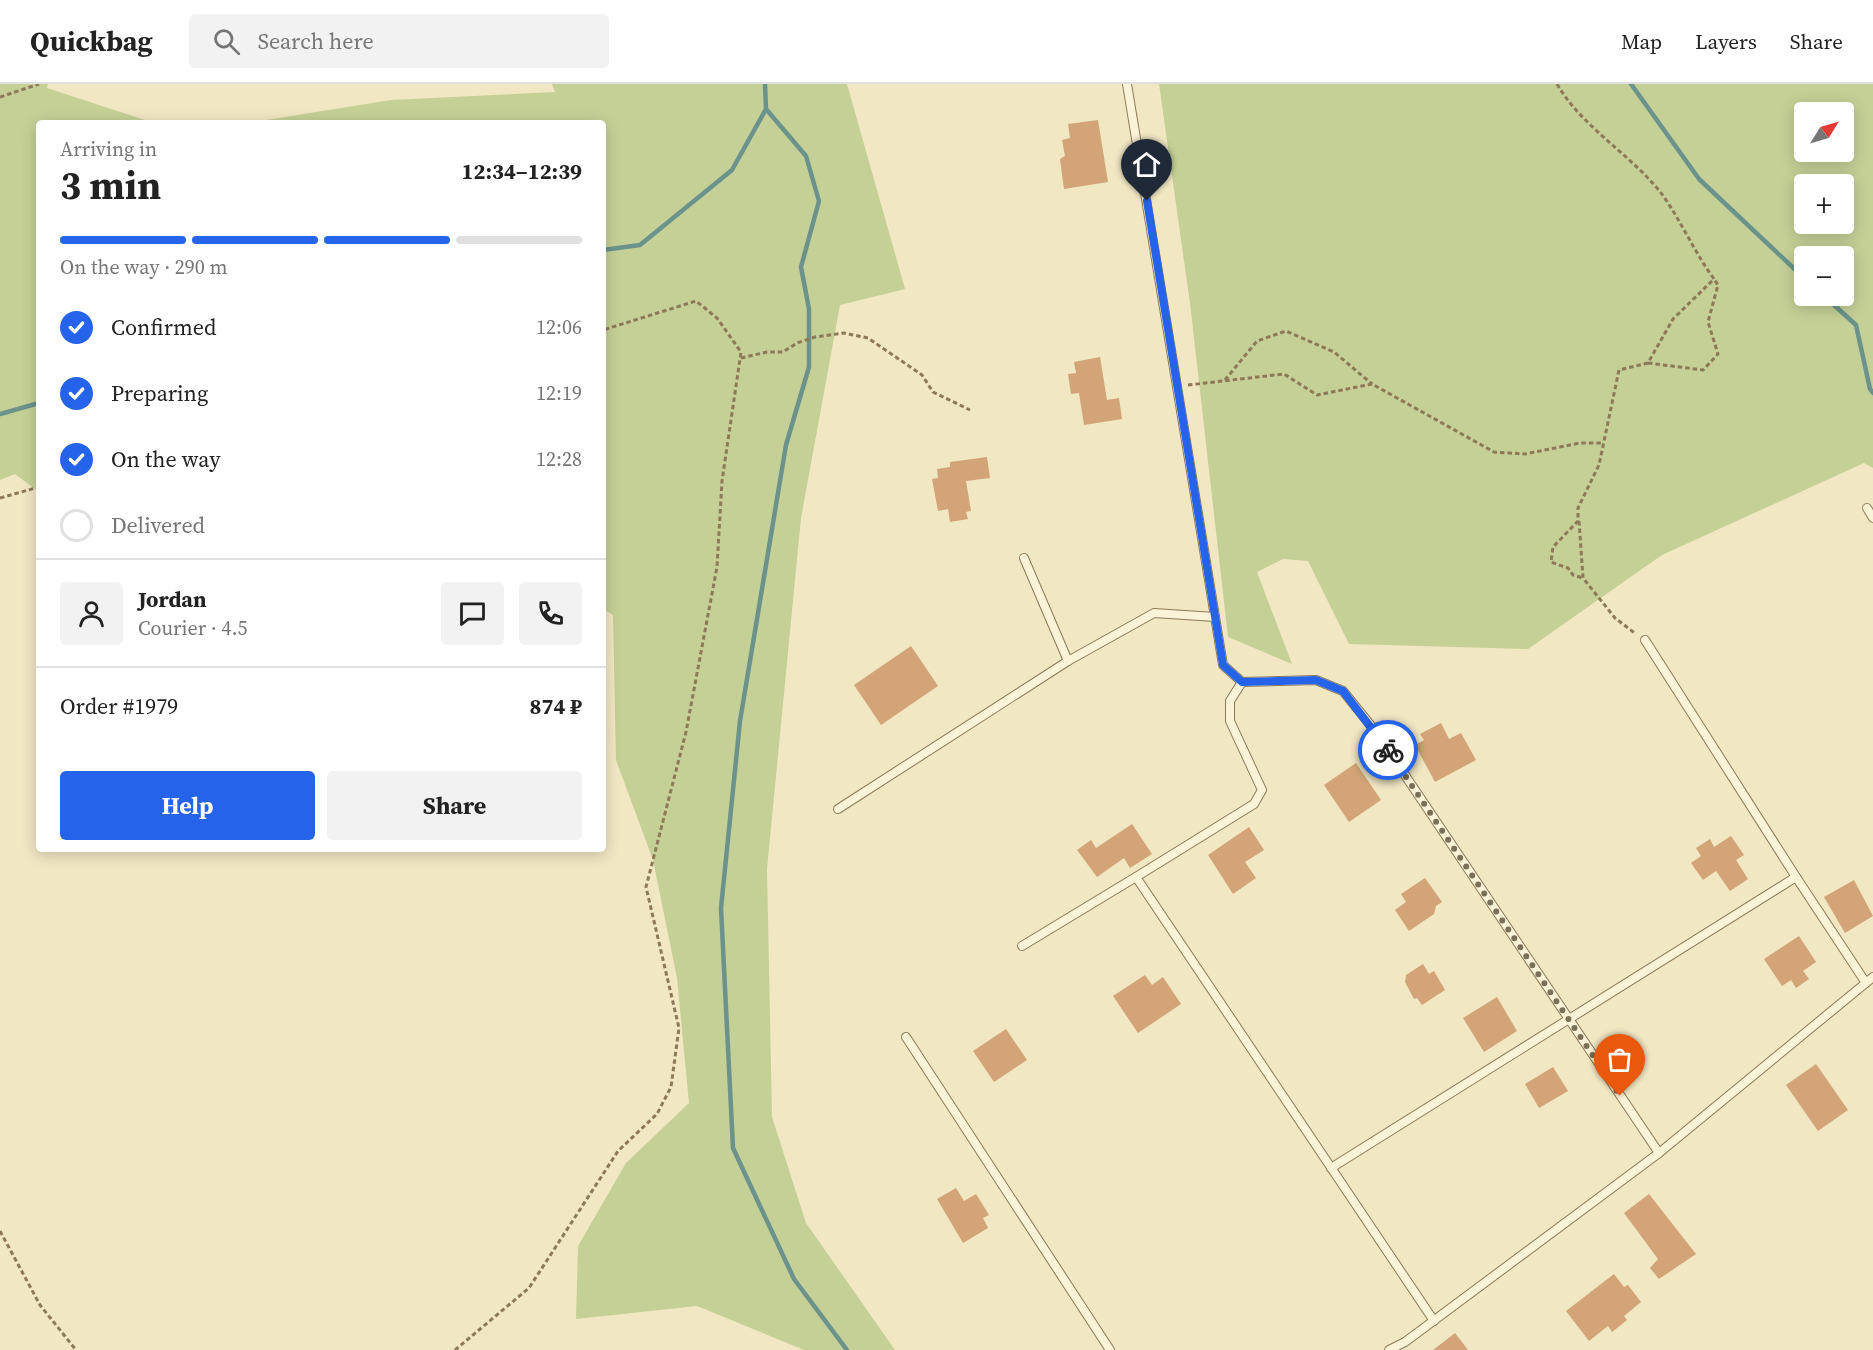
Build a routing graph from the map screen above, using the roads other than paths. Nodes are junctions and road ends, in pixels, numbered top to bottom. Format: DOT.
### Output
graph roads {
  1 [pos="1127,84"];
  2 [pos="1867,508"];
  3 [pos="1873,518"];
  4 [pos="1024,558"];
  5 [pos="1215,617"];
  6 [pos="1644,640"];
  7 [pos="1068,661"];
  8 [pos="1242,682"];
  9 [pos="838,809"];
  10 [pos="1136,877"];
  11 [pos="1796,877"];
  12 [pos="1022,946"];
  13 [pos="1873,977"];
  14 [pos="1866,983"];
  15 [pos="1569,1019"];
  16 [pos="906,1037"];
  17 [pos="1659,1153"];
  18 [pos="1331,1168"];
  19 [pos="1434,1321"];
  20 [pos="1407,1346"];
  21 [pos="1110,1350"];
  22 [pos="1389,1350"];
  1 -- 5 [label="lane"];
  2 -- 3 [label="lane"];
  4 -- 7 [label="lane"];
  5 -- 7 [label="lane"];
  5 -- 8 [label="lane"];
  6 -- 11 [label="lane"];
  7 -- 9 [label="lane"];
  8 -- 10 [label="lane"];
  8 -- 15 [label="lane"];
  10 -- 12 [label="lane"];
  10 -- 18 [label="lane"];
  11 -- 14 [label="lane"];
  11 -- 15 [label="lane"];
  13 -- 14 [label="lane"];
  14 -- 17 [label="lane"];
  15 -- 17 [label="lane"];
  15 -- 18 [label="lane"];
  16 -- 21 [label="lane"];
  17 -- 19 [label="lane"];
  18 -- 19 [label="lane"];
  19 -- 20 [label="lane"];
  20 -- 22 [label="lane"];
}
